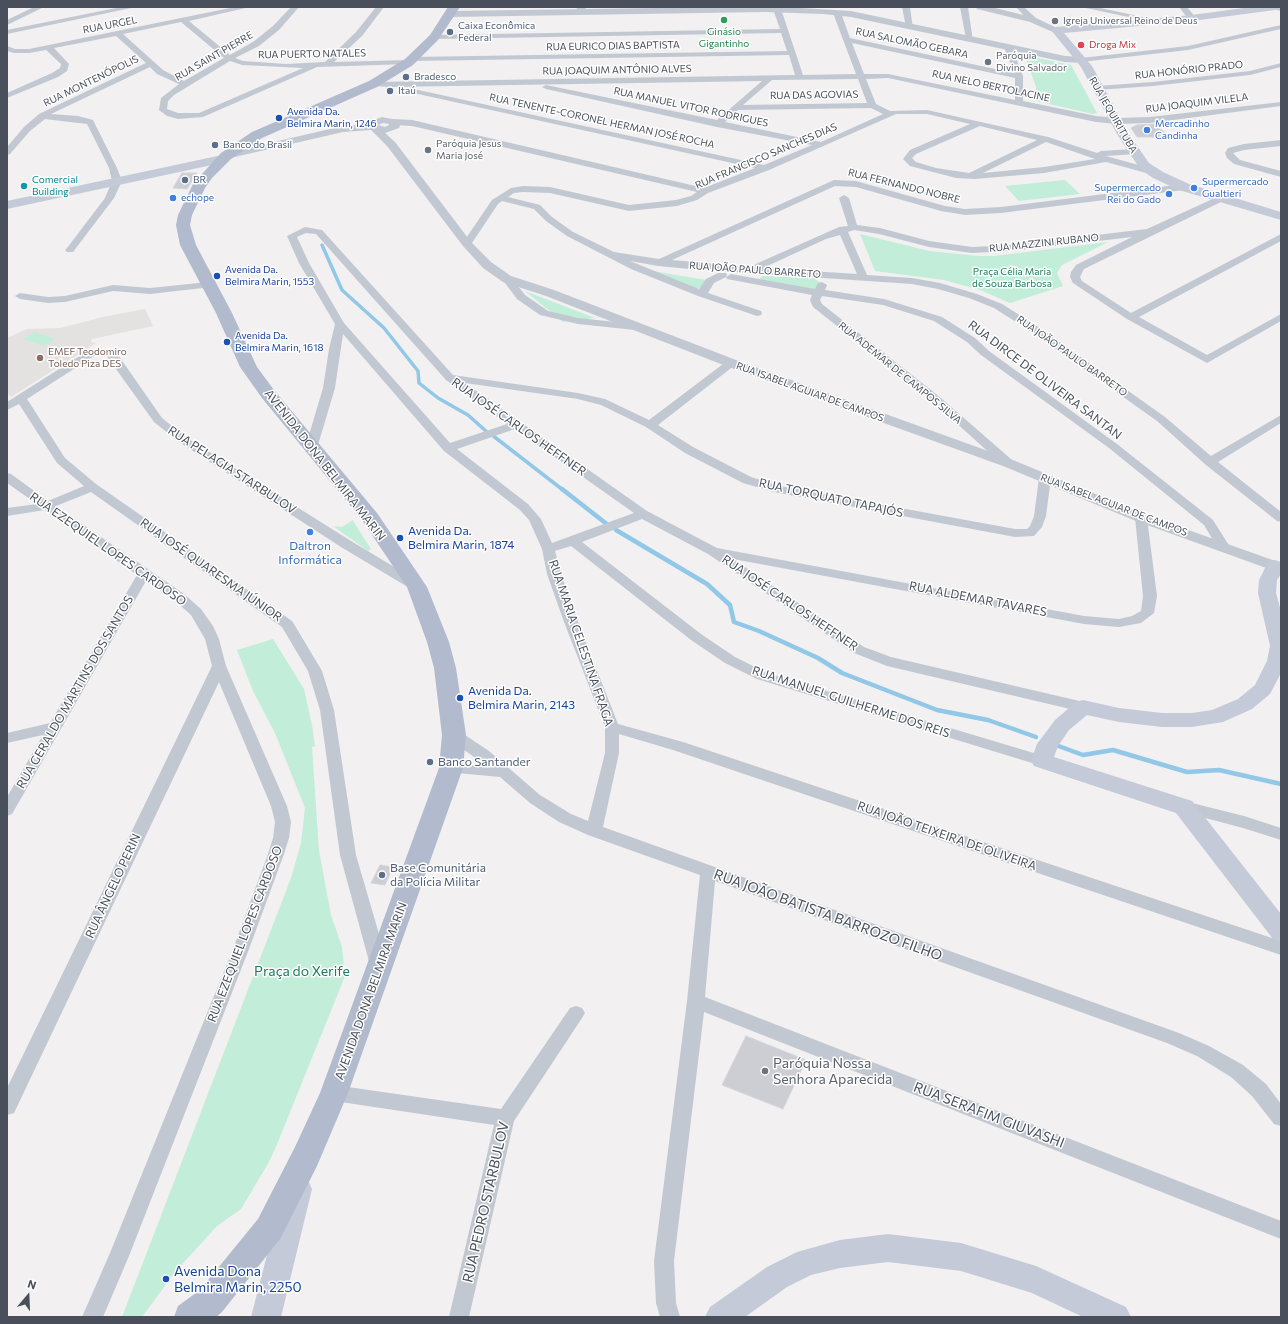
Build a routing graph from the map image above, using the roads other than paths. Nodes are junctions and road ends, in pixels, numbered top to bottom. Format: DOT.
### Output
graph roads {
  1 [pos="40,7"];
  2 [pos="132,7"];
  3 [pos="246,7"];
  4 [pos="295,7"];
  5 [pos="380,7"];
  6 [pos="906,7"];
  7 [pos="964,7"];
  8 [pos="980,7"];
  9 [pos="1020,7"];
  10 [pos="1087,7"];
  11 [pos="1183,7"];
  12 [pos="1275,7"];
  13 [pos="764,8"];
  14 [pos="794,8"];
  15 [pos="1256,8"];
  16 [pos="582,9"];
  17 [pos="646,9"];
  18 [pos="710,9"];
  19 [pos="777,9"];
  20 [pos="1281,9"];
  21 [pos="452,10"];
  22 [pos="518,10"];
  23 [pos="850,11"];
  24 [pos="837,13"];
  25 [pos="1192,18"];
  26 [pos="183,20"];
  27 [pos="1033,20"];
  28 [pos="1157,21"];
  29 [pos="7,23"];
  30 [pos="910,27"];
  31 [pos="1281,27"];
  32 [pos="1051,28"];
  33 [pos="784,31"];
  34 [pos="7,32"];
  35 [pos="117,33"];
  36 [pos="434,37"];
  37 [pos="848,40"];
  38 [pos="970,40"];
  39 [pos="1008,47"];
  40 [pos="7,48"];
  41 [pos="48,48"];
  42 [pos="791,53"];
  43 [pos="230,59"];
  44 [pos="1081,60"];
  45 [pos="410,61"];
  46 [pos="151,64"];
  47 [pos="328,64"];
  48 [pos="316,65"];
  49 [pos="1281,65"];
  50 [pos="862,75"];
  51 [pos="1019,76"];
  52 [pos="800,77"];
  53 [pos="769,79"];
  54 [pos="184,84"];
  55 [pos="373,84"];
  56 [pos="440,84"];
  57 [pos="389,85"];
  58 [pos="559,86"];
  59 [pos="1097,88"];
  60 [pos="433,95"];
  61 [pos="7,96"];
  62 [pos="1019,103"];
  63 [pos="1281,104"];
  64 [pos="872,105"];
  65 [pos="737,108"];
  66 [pos="889,114"];
  67 [pos="42,116"];
  68 [pos="1116,121"];
  69 [pos="979,123"];
  70 [pos="717,124"];
  71 [pos="374,126"];
  72 [pos="392,126"];
  73 [pos="251,138"];
  74 [pos="1045,139"];
  75 [pos="288,142"];
  76 [pos="1281,143"];
  77 [pos="391,144"];
  78 [pos="820,144"];
  79 [pos="7,152"];
  80 [pos="1133,152"];
  81 [pos="224,157"];
  82 [pos="1109,157"];
  83 [pos="766,168"];
  84 [pos="1150,171"];
  85 [pos="1281,174"];
  86 [pos="969,176"];
  87 [pos="117,181"];
  88 [pos="1184,187"];
  89 [pos="532,189"];
  90 [pos="705,192"];
  91 [pos="499,198"];
  92 [pos="844,198"];
  93 [pos="1220,199"];
  94 [pos="7,205"];
  95 [pos="537,207"];
  96 [pos="1278,214"];
  97 [pos="853,227"];
  98 [pos="842,229"];
  99 [pos="1149,232"];
  100 [pos="1281,237"];
  101 [pos="468,244"];
  102 [pos="70,250"];
  103 [pos="611,255"];
  104 [pos="658,262"];
  105 [pos="635,267"];
  106 [pos="749,271"];
  107 [pos="826,275"];
  108 [pos="722,276"];
  109 [pos="863,276"];
  110 [pos="737,278"];
  111 [pos="507,279"];
  112 [pos="208,285"];
  113 [pos="819,292"];
  114 [pos="702,294"];
  115 [pos="20,296"];
  116 [pos="757,313"];
  117 [pos="1131,317"];
  118 [pos="1281,317"];
  119 [pos="340,324"];
  120 [pos="635,327"];
  121 [pos="731,363"];
  122 [pos="450,378"];
  123 [pos="21,398"];
  124 [pos="7,407"];
  125 [pos="1281,418"];
  126 [pos="514,425"];
  127 [pos="650,425"];
  128 [pos="312,445"];
  129 [pos="448,448"];
  130 [pos="1210,462"];
  131 [pos="1008,463"];
  132 [pos="7,477"];
  133 [pos="1045,478"];
  134 [pos="92,487"];
  135 [pos="46,506"];
  136 [pos="7,512"];
  137 [pos="643,514"];
  138 [pos="1141,518"];
  139 [pos="1281,518"];
  140 [pos="573,541"];
  141 [pos="1224,547"];
  142 [pos="548,549"];
  143 [pos="713,551"];
  144 [pos="1278,567"];
  145 [pos="144,574"];
  146 [pos="417,587"];
  147 [pos="219,666"];
  148 [pos="1083,707"];
  149 [pos="55,727"];
  150 [pos="612,727"];
  151 [pos="454,735"];
  152 [pos="7,738"];
  153 [pos="1042,761"];
  154 [pos="451,768"];
  155 [pos="501,772"];
  156 [pos="1184,807"];
  157 [pos="7,810"];
  158 [pos="594,830"];
  159 [pos="1281,834"];
  160 [pos="708,872"];
  161 [pos="1281,932"];
  162 [pos="1281,948"];
  163 [pos="379,968"];
  164 [pos="696,1001"];
  165 [pos="576,1013"];
  166 [pos="334,1092"];
  167 [pos="7,1107"];
  168 [pos="505,1118"];
  169 [pos="1281,1118"];
  170 [pos="306,1156"];
  171 [pos="1281,1230"];
  172 [pos="207,1312"];
  173 [pos="92,1317"];
  174 [pos="266,1317"];
  175 [pos="459,1317"];
  176 [pos="670,1317"];
  177 [pos="720,1317"];
  178 [pos="1116,1317"];
  1 -- 29 [label="street"];
  2 -- 34 [label="street"];
  3 -- 26 [label="street, RUA URGEL"];
  4 -- 43 [label="street, RUA SAINT PIERRE"];
  5 -- 47 [label="street"];
  6 -- 30 [label="street"];
  7 -- 38 [label="street"];
  8 -- 27 [label="street, RUA JEQUIRITUBA"];
  9 -- 27 [label="street"];
  10 -- 28 [label="street"];
  11 -- 25 [label="street"];
  12 -- 15 [label="main road"];
  12 -- 20 [label="street"];
  13 -- 18 [label="street"];
  13 -- 19 [label="street"];
  14 -- 19 [label="street"];
  14 -- 24 [label="street"];
  15 -- 25 [label="main road"];
  16 -- 17 [label="street"];
  16 -- 22 [label="street"];
  17 -- 18 [label="street"];
  19 -- 33 [label="street"];
  21 -- 22 [label="street"];
  21 -- 36 [label="main road, AVENIDA DONA BELMIRA MARIN"];
  23 -- 24 [label="street"];
  23 -- 30 [label="street"];
  24 -- 37 [label="street"];
  25 -- 28 [label="main road"];
  26 -- 35 [label="street, RUA URGEL"];
  26 -- 43 [label="street, RUA PUERTO NATALES"];
  27 -- 32 [label="street, RUA JEQUIRITUBA"];
  28 -- 32 [label="main road"];
  30 -- 38 [label="street"];
  31 -- 44 [label="street"];
  32 -- 44 [label="main road, RUA JEQUIRITUBA"];
  33 -- 36 [label="street"];
  33 -- 42 [label="street"];
  35 -- 41 [label="street, RUA URGEL"];
  35 -- 46 [label="street"];
  36 -- 45 [label="main road, AVENIDA DONA BELMIRA MARIN"];
  37 -- 50 [label="street"];
  37 -- 51 [label="street, RUA SALOMÃO GEBARA"];
  38 -- 39 [label="street"];
  39 -- 44 [label="street"];
  39 -- 51 [label="street"];
  40 -- 41 [label="street, RUA URGEL"];
  41 -- 61 [label="street"];
  42 -- 45 [label="street, RUA EURICO DIAS BAPTISTA"];
  42 -- 52 [label="street"];
  43 -- 48 [label="street, RUA PUERTO NATALES"];
  43 -- 54 [label="street, RUA SAINT PIERRE"];
  44 -- 59 [label="main road, RUA JEQUIRITUBA"];
  45 -- 47 [label="street, RUA PUERTO NATALES"];
  45 -- 55 [label="main road, AVENIDA DONA BELMIRA MARIN"];
  46 -- 54 [label="street"];
  46 -- 67 [label="street, RUA MONTENÓPOLIS"];
  47 -- 48 [label="street, RUA PUERTO NATALES"];
  48 -- 54 [label="street, RUA SAINT PIERRE"];
  49 -- 59 [label="street, RUA HONÓRIO PRADO"];
  50 -- 52 [label="street, RUA JOAQUIM ANTÔNIO ALVES"];
  50 -- 62 [label="street, RUA NELO BERTOLACINE"];
  50 -- 64 [label="street"];
  51 -- 62 [label="street"];
  52 -- 53 [label="street, RUA JOAQUIM ANTÔNIO ALVES"];
  53 -- 58 [label="street, RUA JOAQUIM ANTÔNIO ALVES"];
  53 -- 65 [label="street"];
  55 -- 57 [label="street"];
  55 -- 73 [label="main road, AVENIDA DONA BELMIRA MARIN"];
  56 -- 57 [label="street"];
  56 -- 58 [label="street, RUA MANUEL VITOR RODRIGUES"];
  56 -- 60 [label="street"];
  57 -- 60 [label="street, RUA TENENTE-CORONEL HERMAN JOSÉ ROCHA"];
  58 -- 70 [label="street, RUA MANUEL VITOR RODRIGUES"];
  59 -- 68 [label="main road, RUA JEQUIRITUBA"];
  60 -- 83 [label="street, RUA TENENTE-CORONEL HERMAN JOSÉ ROCHA"];
  62 -- 68 [label="street, RUA NELO BERTOLACINE"];
  63 -- 68 [label="street, RUA JOAQUIM VILELA"];
  64 -- 65 [label="street, RUA DAS AGOVIAS"];
  64 -- 66 [label="street, RUA DAS AGOVIAS"];
  65 -- 70 [label="street"];
  66 -- 69 [label="street, RUA FRANCISCO SANCHES DIAS"];
  66 -- 78 [label="street, RUA FRANCISCO SANCHES DIAS"];
  67 -- 79 [label="street, RUA MONTENÓPOLIS"];
  67 -- 87 [label="street"];
  68 -- 80 [label="main road, RUA JEQUIRITUBA"];
  69 -- 74 [label="street, RUA FRANCISCO SANCHES DIAS"];
  69 -- 86 [label="street"];
  70 -- 78 [label="street, RUA MANUEL VITOR RODRIGUES"];
  71 -- 72 [label="street"];
  71 -- 75 [label="street"];
  71 -- 77 [label="street, RUA ISABEL AGUIAR DE CAMPOS"];
  72 -- 77 [label="street"];
  72 -- 90 [label="street"];
  73 -- 75 [label="street"];
  73 -- 81 [label="main road, AVENIDA DONA BELMIRA MARIN"];
  74 -- 82 [label="street, RUA FRANCISCO SANCHES DIAS"];
  74 -- 86 [label="street"];
  75 -- 81 [label="street"];
  76 -- 85 [label="street"];
  77 -- 101 [label="street, RUA ISABEL AGUIAR DE CAMPOS"];
  78 -- 83 [label="street, RUA FRANCISCO SANCHES DIAS"];
  80 -- 82 [label="street, RUA FRANCISCO SANCHES DIAS"];
  80 -- 84 [label="main road, RUA JEQUIRITUBA"];
  81 -- 87 [label="main road"];
  81 -- 112 [label="main road, AVENIDA DONA BELMIRA MARIN"];
  82 -- 84 [label="street, RUA FRANCISCO SANCHES DIAS"];
  82 -- 86 [label="street"];
  83 -- 90 [label="street, RUA FRANCISCO SANCHES DIAS"];
  84 -- 88 [label="main road, RUA JEQUIRITUBA"];
  87 -- 94 [label="main road"];
  87 -- 102 [label="street"];
  88 -- 93 [label="main road, RUA JEQUIRITUBA"];
  88 -- 104 [label="street, RUA FERNANDO NOBRE"];
  89 -- 90 [label="street, RUA FRANCISCO SANCHES DIAS"];
  89 -- 91 [label="street, RUA FRANCISCO SANCHES DIAS"];
  89 -- 95 [label="street"];
  91 -- 95 [label="street"];
  91 -- 101 [label="street, RUA FRANCISCO SANCHES DIAS"];
  92 -- 97 [label="street"];
  93 -- 96 [label="main road, RUA JEQUIRITUBA"];
  93 -- 99 [label="street"];
  95 -- 103 [label="street"];
  97 -- 98 [label="street, RUA MAZZINI RUBANO"];
  97 -- 99 [label="street, RUA MAZZINI RUBANO"];
  98 -- 106 [label="street, RUA MAZZINI RUBANO"];
  98 -- 109 [label="street"];
  99 -- 117 [label="street"];
  100 -- 117 [label="street"];
  101 -- 111 [label="street, RUA ISABEL AGUIAR DE CAMPOS"];
  103 -- 104 [label="street, RUA JOÃO PAULO BARRETO"];
  103 -- 105 [label="street"];
  104 -- 106 [label="street, RUA JOÃO PAULO BARRETO"];
  105 -- 108 [label="street, RUA JOÃO PAULO BARRETO"];
  105 -- 114 [label="street"];
  106 -- 107 [label="street, RUA JOÃO PAULO BARRETO"];
  106 -- 110 [label="street, RUA MAZZINI RUBANO"];
  107 -- 109 [label="street, RUA JOÃO PAULO BARRETO"];
  107 -- 113 [label="street, RUA ADEMAR DE CAMPOS SILVA"];
  108 -- 110 [label="street, RUA JOÃO PAULO BARRETO"];
  108 -- 114 [label="street"];
  109 -- 130 [label="street, RUA JOÃO PAULO BARRETO"];
  110 -- 113 [label="street, RUA JOÃO PAULO BARRETO"];
  111 -- 120 [label="street, RUA ISABEL AGUIAR DE CAMPOS"];
  111 -- 120 [label="street"];
  112 -- 115 [label="street"];
  112 -- 128 [label="main road, AVENIDA DONA BELMIRA MARIN"];
  113 -- 131 [label="street, RUA ADEMAR DE CAMPOS SILVA"];
  113 -- 141 [label="street, RUA DIRCE DE OLIVEIRA SANTAN"];
  114 -- 116 [label="street"];
  117 -- 118 [label="street"];
  119 -- 122 [label="street, RUA JOSÉ CARLOS HEFFNER"];
  119 -- 128 [label="street"];
  119 -- 129 [label="street"];
  120 -- 121 [label="street, RUA ISABEL AGUIAR DE CAMPOS"];
  121 -- 127 [label="street"];
  121 -- 131 [label="street, RUA ISABEL AGUIAR DE CAMPOS"];
  122 -- 126 [label="street, RUA JOSÉ CARLOS HEFFNER"];
  122 -- 127 [label="street, RUA TORQUATO TAPAJÓS"];
  123 -- 124 [label="street, RUA PELAGIA STARBULOV"];
  123 -- 134 [label="street, RUA JOSÉ QUARESMA JÚNIOR"];
  123 -- 146 [label="street, RUA PELAGIA STARBULOV"];
  125 -- 130 [label="street"];
  126 -- 129 [label="street"];
  126 -- 137 [label="street, RUA JOSÉ CARLOS HEFFNER"];
  127 -- 133 [label="street, RUA TORQUATO TAPAJÓS"];
  128 -- 146 [label="main road, AVENIDA DONA BELMIRA MARIN"];
  129 -- 142 [label="street"];
  130 -- 139 [label="street, RUA JOÃO PAULO BARRETO"];
  131 -- 133 [label="street, RUA ISABEL AGUIAR DE CAMPOS"];
  132 -- 135 [label="street, RUA EZEQUIEL LOPES CARDOSO"];
  133 -- 138 [label="street, RUA ISABEL AGUIAR DE CAMPOS"];
  134 -- 135 [label="street"];
  134 -- 163 [label="street, RUA JOSÉ QUARESMA JÚNIOR"];
  135 -- 136 [label="street"];
  135 -- 145 [label="street, RUA EZEQUIEL LOPES CARDOSO"];
  137 -- 140 [label="street"];
  137 -- 143 [label="street, RUA JOSÉ CARLOS HEFFNER"];
  138 -- 141 [label="street, RUA ISABEL AGUIAR DE CAMPOS"];
  138 -- 143 [label="street, RUA ALDEMAR TAVARES"];
  140 -- 142 [label="street"];
  140 -- 153 [label="street, RUA MANUEL GUILHERME DOS REIS"];
  141 -- 144 [label="street, RUA ISABEL AGUIAR DE CAMPOS"];
  142 -- 150 [label="street, RUA MARIA CELESTINA FRAGA"];
  143 -- 148 [label="street, RUA JOSÉ CARLOS HEFFNER"];
  144 -- 148 [label="main road, RUA JOSÉ CARLOS HEFFNER"];
  145 -- 147 [label="street, RUA EZEQUIEL LOPES CARDOSO"];
  145 -- 149 [label="street, RUA GERALDO MARTINS DOS SANTOS"];
  146 -- 151 [label="main road, AVENIDA DONA BELMIRA MARIN"];
  147 -- 167 [label="street, RUA ÂNGELO PERIN"];
  147 -- 173 [label="street, RUA EZEQUIEL LOPES CARDOSO"];
  148 -- 153 [label="main road"];
  149 -- 152 [label="street"];
  149 -- 157 [label="street, RUA GERALDO MARTINS DOS SANTOS"];
  150 -- 158 [label="street, RUA MARIA CELESTINA FRAGA"];
  150 -- 162 [label="street, RUA JOÃO TEIXEIRA DE OLIVEIRA"];
  151 -- 154 [label="main road, AVENIDA DONA BELMIRA MARIN"];
  151 -- 155 [label="street"];
  153 -- 156 [label="main road, RUA MANUEL GUILHERME DOS REIS"];
  154 -- 155 [label="street"];
  154 -- 163 [label="main road, AVENIDA DONA BELMIRA MARIN"];
  155 -- 158 [label="street"];
  156 -- 159 [label="street, RUA MANUEL GUILHERME DOS REIS"];
  156 -- 161 [label="main road"];
  158 -- 160 [label="street"];
  160 -- 164 [label="street, RUA JOÃO BATISTA BARROZO FILHO"];
  160 -- 169 [label="street, RUA JOÃO BATISTA BARROZO FILHO"];
  163 -- 166 [label="main road, AVENIDA DONA BELMIRA MARIN"];
  164 -- 171 [label="street, RUA SERAFIM GIUVASHI"];
  164 -- 176 [label="street, RUA JOÃO BATISTA BARROZO FILHO"];
  165 -- 168 [label="street, RUA PEDRO STARBULOV"];
  166 -- 168 [label="street"];
  166 -- 170 [label="main road, AVENIDA DONA BELMIRA MARIN"];
  168 -- 175 [label="street, RUA PEDRO STARBULOV"];
  170 -- 172 [label="main road, AVENIDA DONA BELMIRA MARIN"];
  170 -- 174 [label="main road"];
  177 -- 178 [label="main road"];
}
